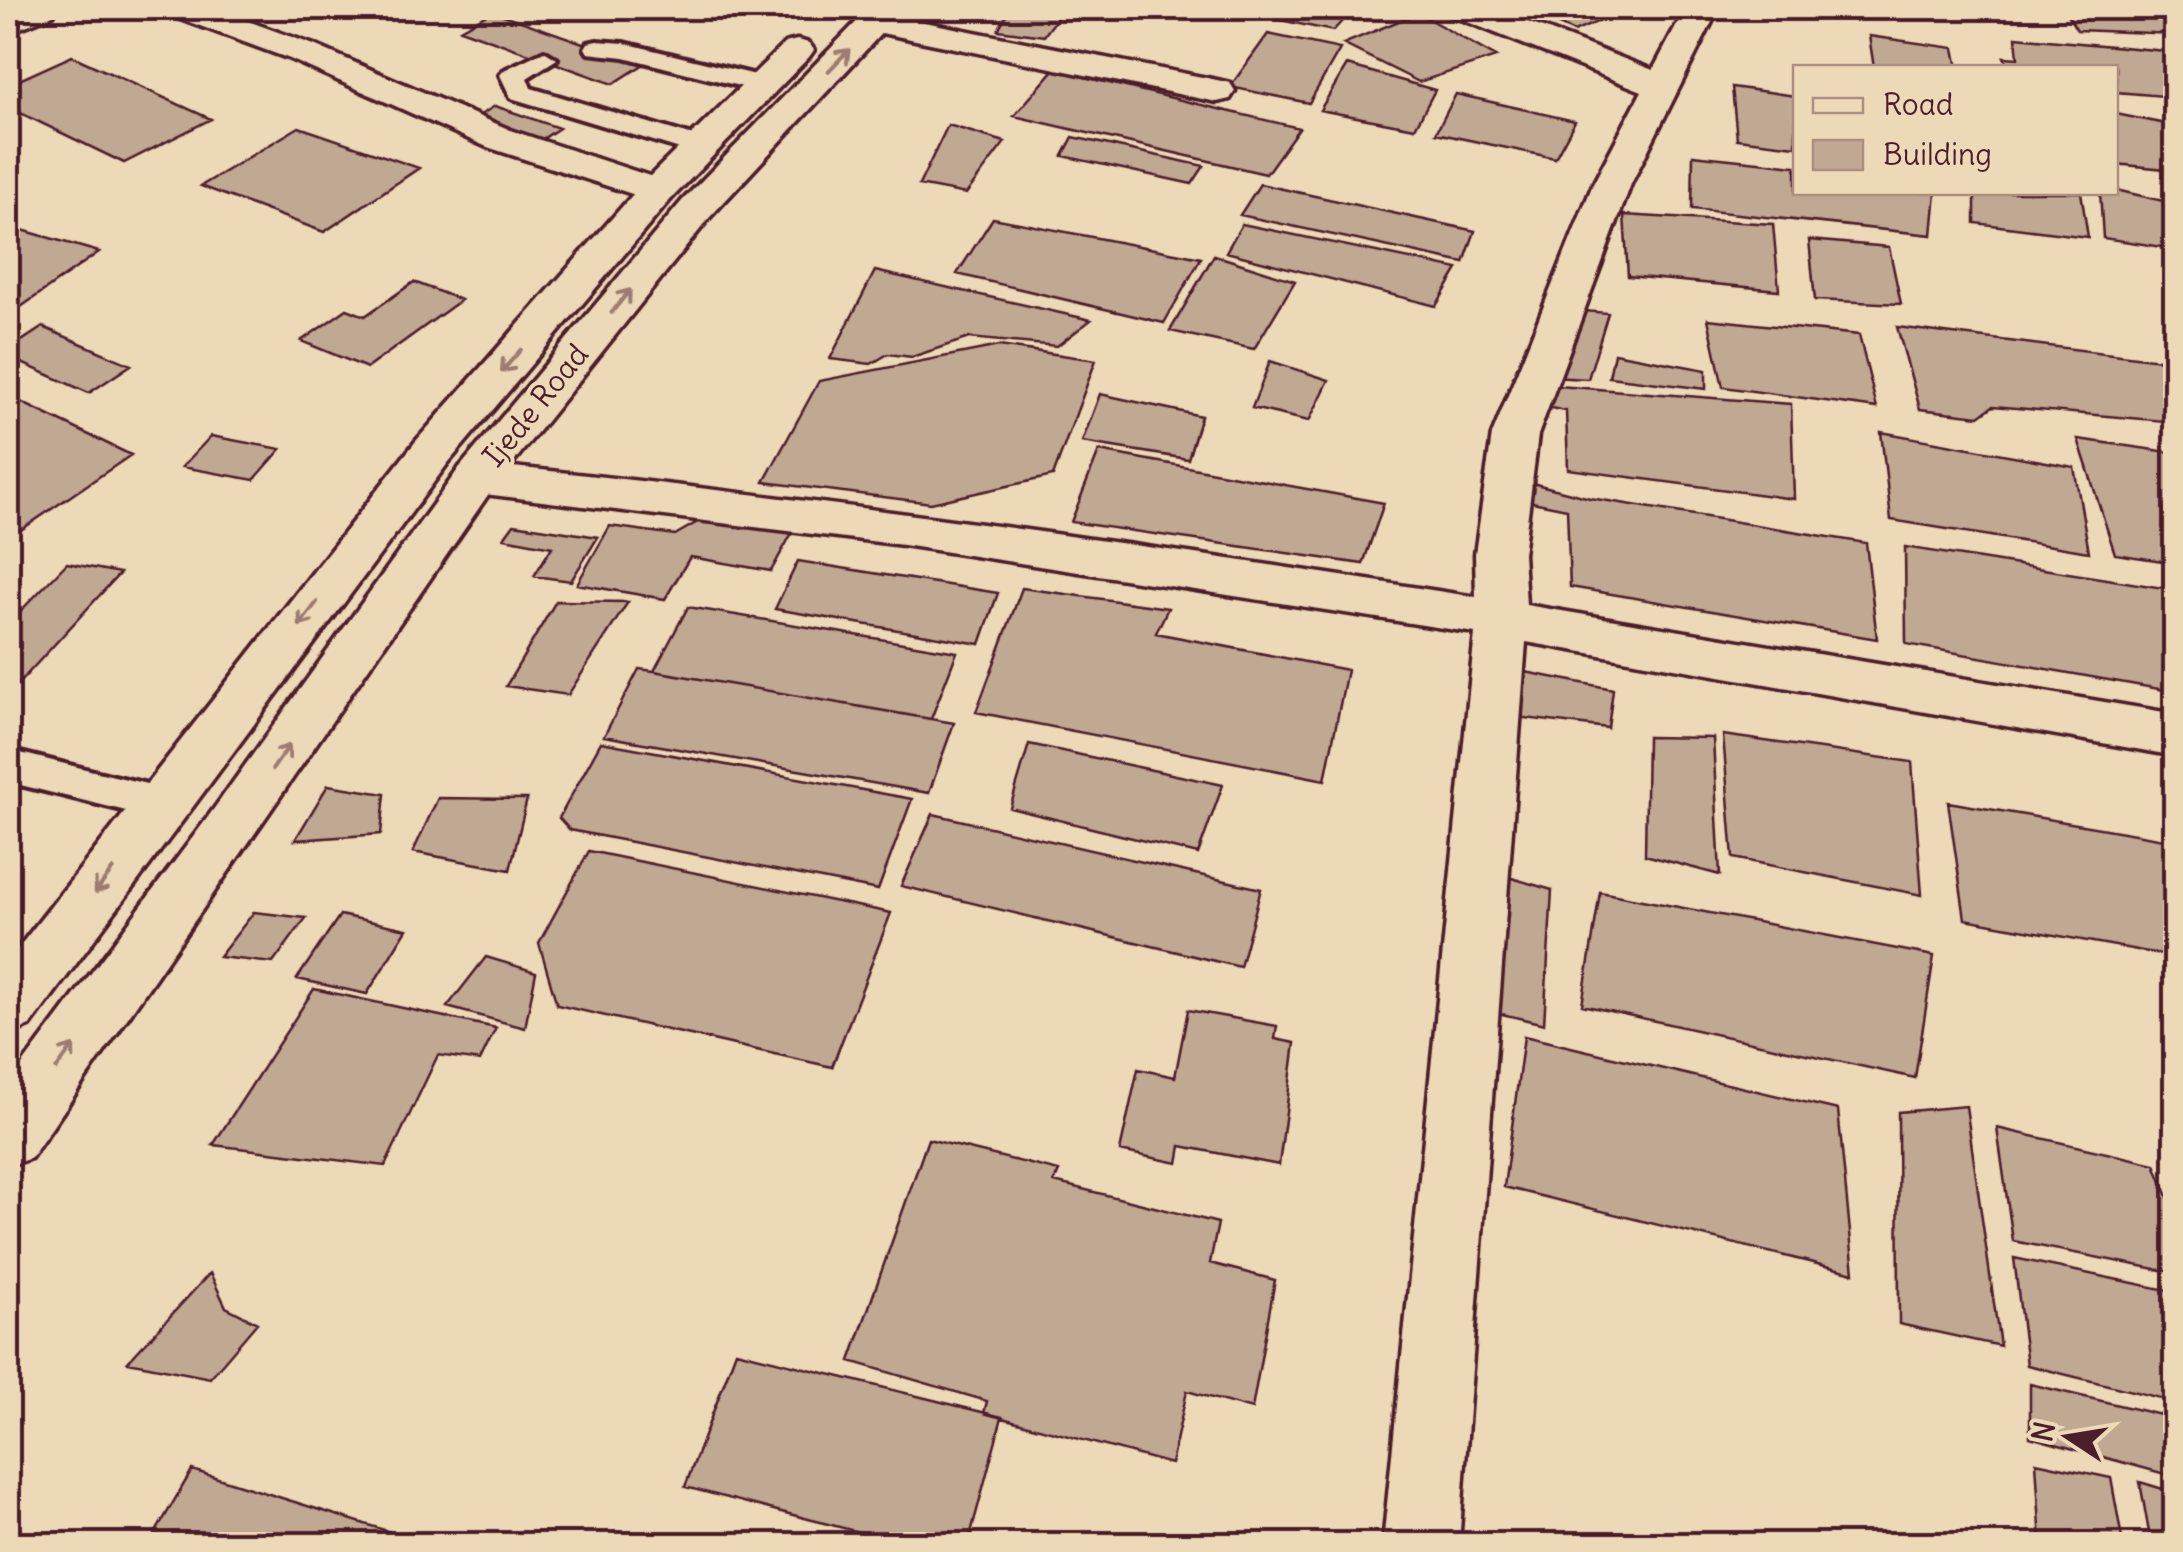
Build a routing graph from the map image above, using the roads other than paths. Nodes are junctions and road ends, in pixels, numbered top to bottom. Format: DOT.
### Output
graph roads {
  1 [pos="41,8"];
  2 [pos="182,8"];
  3 [pos="1462,8"];
  4 [pos="1702,8"];
  5 [pos="868,12"];
  6 [pos="8,23"];
  7 [pos="596,48"];
  8 [pos="544,59"];
  9 [pos="763,84"];
  10 [pos="1664,87"];
  11 [pos="1217,91"];
  12 [pos="700,147"];
  13 [pos="657,191"];
  14 [pos="476,478"];
  15 [pos="1502,620"];
  16 [pos="2176,735"];
  17 [pos="8,766"];
  18 [pos="163,804"];
  19 [pos="8,1008"];
  20 [pos="8,1136"];
  21 [pos="1421,1544"];
  1 -- 6 [label="street"];
  2 -- 13 [label="street"];
  3 -- 10 [label="street"];
  4 -- 10 [label="street"];
  5 -- 9 [label="street, Ijede Road"];
  5 -- 11 [label="street"];
  14 -- 5 [label="street, Ijede Road, one-way"];
  7 -- 9 [label="lane"];
  8 -- 12 [label="lane"];
  9 -- 12 [label="street, Ijede Road"];
  10 -- 15 [label="street"];
  12 -- 13 [label="street, Ijede Road"];
  13 -- 18 [label="street, Ijede Road, one-way"];
  14 -- 15 [label="street"];
  20 -- 14 [label="street, Ijede Road, one-way"];
  15 -- 16 [label="street"];
  15 -- 21 [label="street"];
  17 -- 18 [label="lane"];
  18 -- 19 [label="street, Ijede Road, one-way"];
}
